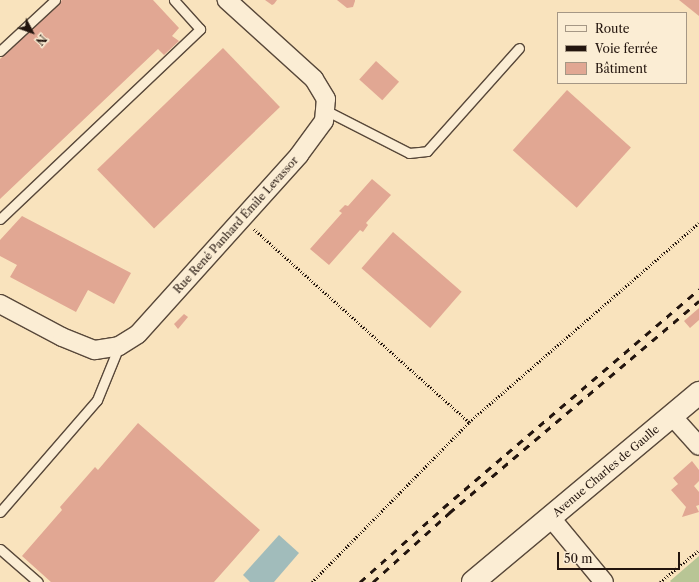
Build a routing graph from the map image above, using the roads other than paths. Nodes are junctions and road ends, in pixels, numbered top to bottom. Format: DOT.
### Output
graph roads {
  1 [pos="55,0"];
  2 [pos="174,0"];
  3 [pos="227,0"];
  4 [pos="519,48"];
  5 [pos="0,51"];
  6 [pos="325,110"];
  7 [pos="0,219"];
  8 [pos="0,304"];
  9 [pos="119,346"];
  10 [pos="699,393"];
  11 [pos="672,416"];
  12 [pos="699,446"];
  13 [pos="0,512"];
  14 [pos="551,518"];
  15 [pos="0,549"];
  16 [pos="513,550"];
  17 [pos="38,582"];
  18 [pos="472,582"];
  19 [pos="480,582"];
  20 [pos="604,582"];
  1 -- 5 [label="lane"];
  2 -- 7 [label="lane"];
  3 -- 6 [label="street"];
  4 -- 6 [label="lane"];
  6 -- 9 [label="street, Rue René Panhard Émile Levassor"];
  8 -- 9 [label="street, Rue René Panhard Émile Levassor"];
  9 -- 13 [label="lane"];
  10 -- 11 [label="main road, Avenue Charles de Gaulle"];
  11 -- 12 [label="street"];
  11 -- 14 [label="main road, Avenue Charles de Gaulle"];
  14 -- 16 [label="main road, Avenue Charles de Gaulle"];
  14 -- 20 [label="street"];
  15 -- 17 [label="lane"];
  16 -- 18 [label="main road, Avenue Charles de Gaulle"];
  16 -- 19 [label="main road, Avenue Charles de Gaulle"];
}
